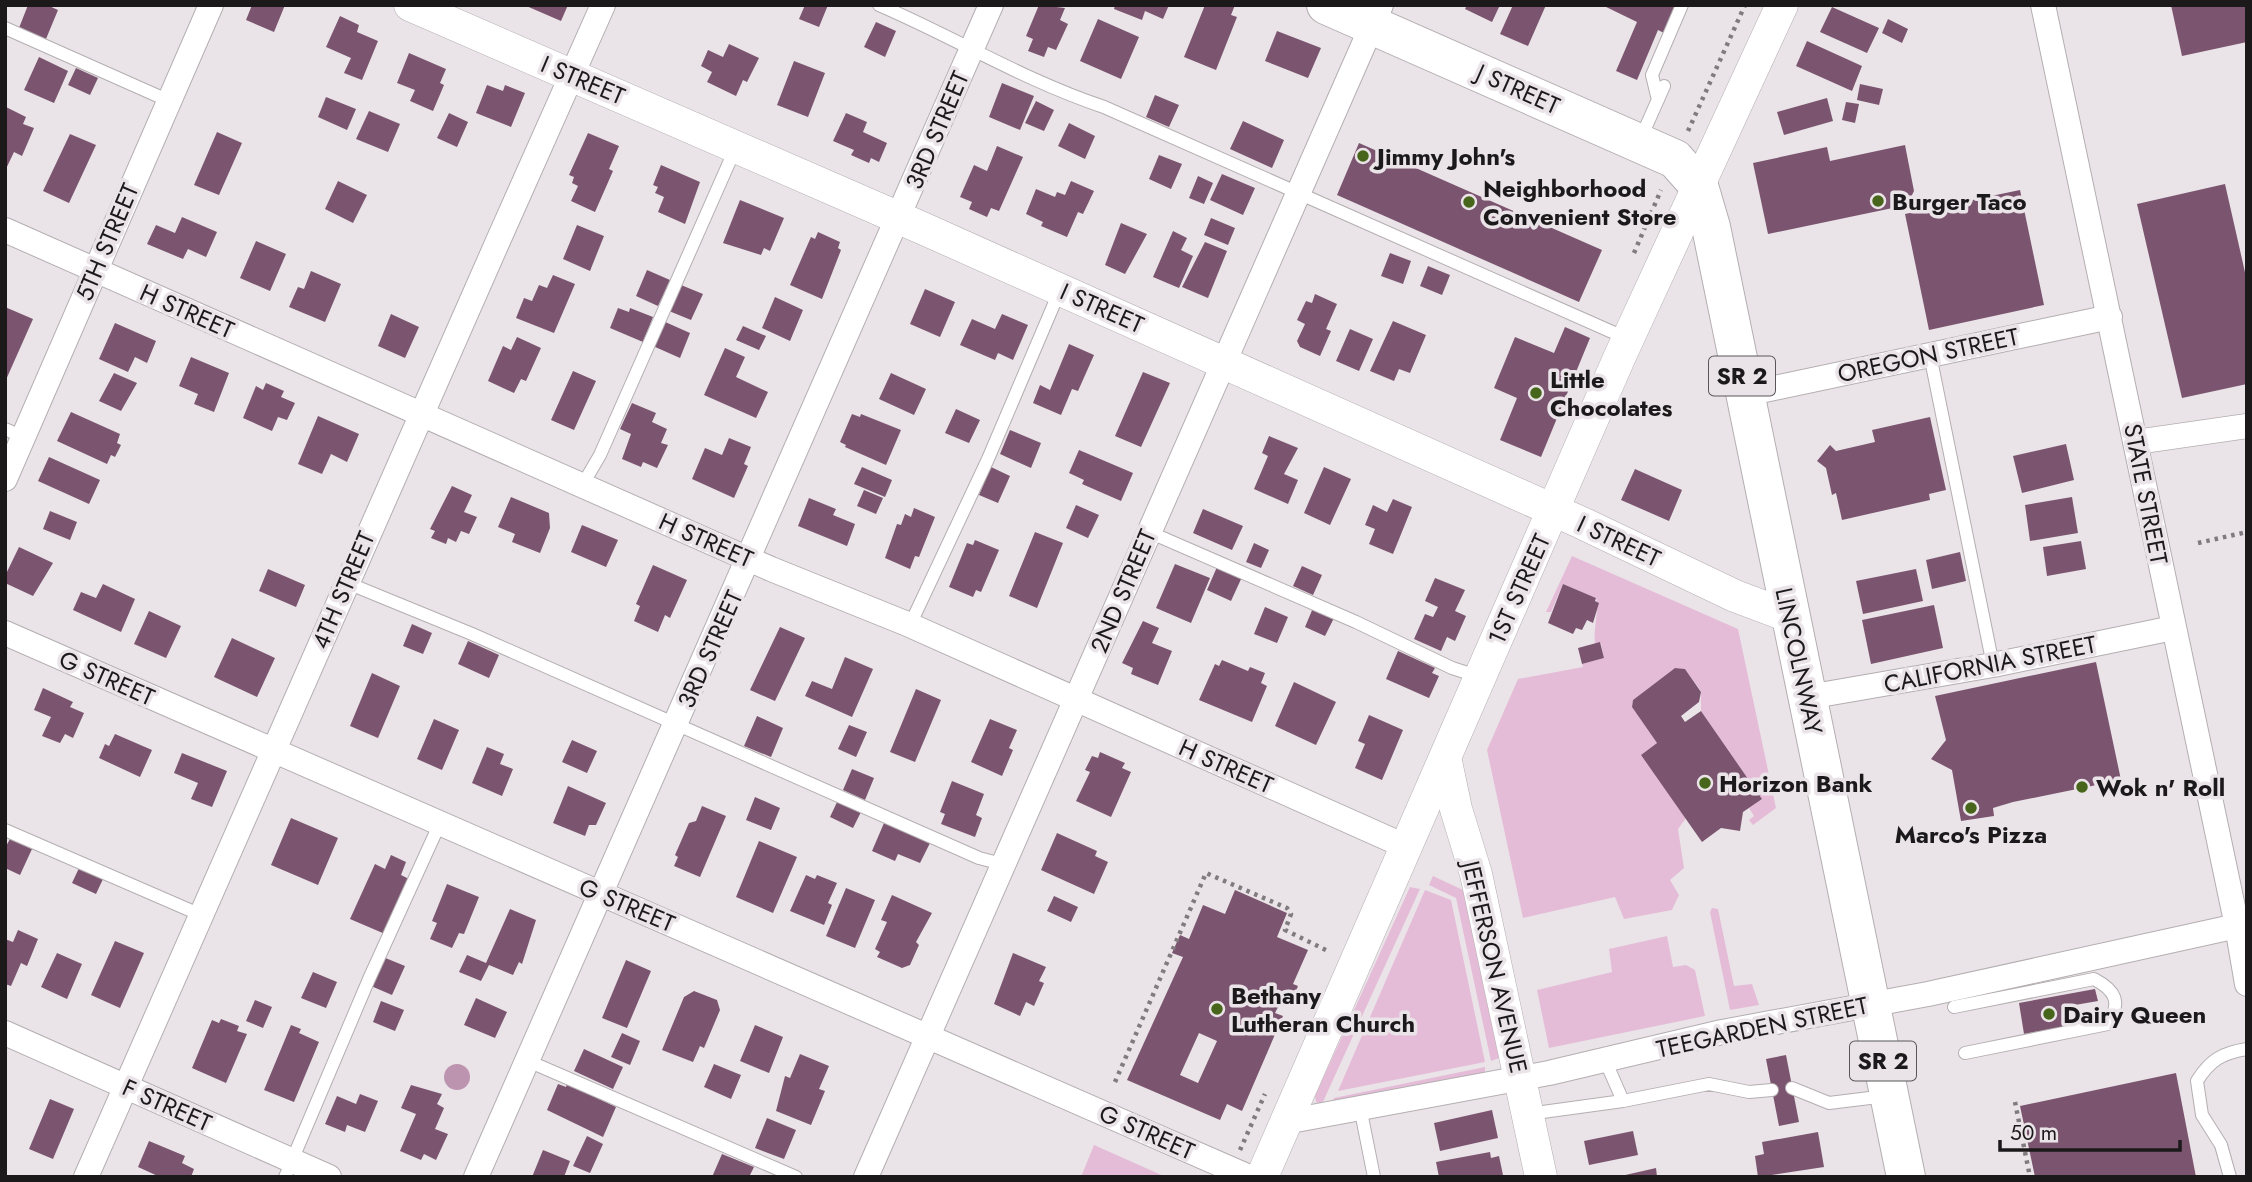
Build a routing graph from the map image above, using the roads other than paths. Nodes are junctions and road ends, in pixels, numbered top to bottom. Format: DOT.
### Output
graph roads {
  1 [pos="211,5"];
  2 [pos="410,5"];
  3 [pos="603,5"];
  4 [pos="879,5"];
  5 [pos="991,5"];
  6 [pos="1326,5"];
  7 [pos="1682,5"];
  8 [pos="1782,5"];
  9 [pos="2043,5"];
  10 [pos="1376,15"];
  11 [pos="5,28"];
  12 [pos="971,51"];
  13 [pos="572,75"];
  14 [pos="1664,86"];
  15 [pos="167,100"];
  16 [pos="1658,100"];
  17 [pos="1639,142"];
  18 [pos="736,147"];
  19 [pos="1699,186"];
  20 [pos="1297,194"];
  21 [pos="898,218"];
  22 [pos="5,230"];
  23 [pos="95,270"];
  24 [pos="1061,289"];
  25 [pos="2110,317"];
  26 [pos="1628,339"];
  27 [pos="1930,355"];
  28 [pos="1223,361"];
  29 [pos="1746,394"];
  30 [pos="422,414"];
  31 [pos="2247,426"];
  32 [pos="14,433"];
  33 [pos="2136,442"];
  34 [pos="5,479"];
  35 [pos="583,484"];
  36 [pos="1553,510"];
  37 [pos="1149,532"];
  38 [pos="749,559"];
  39 [pos="345,582"];
  40 [pos="1791,617"];
  41 [pos="910,625"];
  42 [pos="2173,628"];
  43 [pos="5,633"];
  44 [pos="1993,665"];
  45 [pos="1480,677"];
  46 [pos="1808,697"];
  47 [pos="1075,701"];
  48 [pos="677,724"];
  49 [pos="273,751"];
  50 [pos="1446,757"];
  51 [pos="440,823"];
  52 [pos="5,831"];
  53 [pos="1408,847"];
  54 [pos="1002,864"];
  55 [pos="602,894"];
  56 [pos="201,915"];
  57 [pos="2237,926"];
  58 [pos="2247,984"];
  59 [pos="1871,1005"];
  60 [pos="1954,1007"];
  61 [pos="5,1033"];
  62 [pos="926,1035"];
  63 [pos="2247,1049"];
  64 [pos="1965,1053"];
  65 [pos="1605,1060"];
  66 [pos="528,1061"];
  67 [pos="1521,1079"];
  68 [pos="126,1087"];
  69 [pos="1792,1088"];
  70 [pos="1772,1090"];
  71 [pos="1890,1095"];
  72 [pos="1623,1101"];
  73 [pos="1360,1107"];
  74 [pos="1528,1114"];
  75 [pos="1285,1122"];
  76 [pos="289,1168"];
  77 [pos="86,1177"];
  78 [pos="329,1177"];
  79 [pos="476,1177"];
  80 [pos="796,1177"];
  81 [pos="866,1177"];
  82 [pos="1249,1177"];
  83 [pos="1262,1177"];
  84 [pos="1374,1177"];
  85 [pos="1541,1177"];
  86 [pos="1906,1177"];
  87 [pos="2230,1177"];
  1 -- 15 [label="street, 5TH STREET"];
  2 -- 13 [label="street, I STREET"];
  3 -- 13 [label="street, 4TH STREET"];
  4 -- 12 [label="lane"];
  5 -- 12 [label="street, 3RD STREET"];
  6 -- 10 [label="main road, J STREET / SR 2"];
  7 -- 16 [label="lane"];
  8 -- 19 [label="street, 1ST STREET"];
  9 -- 25 [label="street, STATE STREET"];
  10 -- 17 [label="main road, J STREET / SR 2"];
  10 -- 20 [label="street, 2ND STREET"];
  11 -- 15 [label="lane"];
  12 -- 20 [label="lane"];
  12 -- 21 [label="street, 3RD STREET"];
  13 -- 18 [label="street, I STREET"];
  13 -- 30 [label="street, 4TH STREET"];
  14 -- 16 [label="lane"];
  15 -- 23 [label="street, 5TH STREET"];
  16 -- 17 [label="lane"];
  17 -- 19 [label="main road, J STREET / SR 2"];
  18 -- 21 [label="street, I STREET"];
  18 -- 35 [label="lane"];
  19 -- 26 [label="street, 1ST STREET"];
  19 -- 29 [label="main road, LINCOLNWAY / SR 2"];
  20 -- 26 [label="lane"];
  20 -- 28 [label="street, 2ND STREET"];
  21 -- 24 [label="street, I STREET"];
  21 -- 38 [label="street, 3RD STREET"];
  22 -- 23 [label="street, H STREET"];
  23 -- 30 [label="street, H STREET"];
  23 -- 32 [label="street, 5TH STREET"];
  24 -- 28 [label="street, I STREET"];
  24 -- 41 [label="lane"];
  25 -- 27 [label="street, OREGON STREET"];
  25 -- 33 [label="street, STATE STREET"];
  26 -- 36 [label="street, 1ST STREET"];
  27 -- 29 [label="street, OREGON STREET"];
  27 -- 44 [label="lane"];
  28 -- 36 [label="street, I STREET"];
  28 -- 37 [label="street, 2ND STREET"];
  29 -- 40 [label="main road, LINCOLNWAY / SR 2"];
  30 -- 35 [label="street, H STREET"];
  30 -- 39 [label="street, 4TH STREET"];
  31 -- 33 [label="street"];
  32 -- 34 [label="street, 5TH STREET"];
  33 -- 42 [label="street, STATE STREET"];
  35 -- 38 [label="street, H STREET"];
  36 -- 40 [label="street, I STREET"];
  36 -- 45 [label="street, 1ST STREET"];
  37 -- 45 [label="lane"];
  37 -- 47 [label="street, 2ND STREET"];
  38 -- 41 [label="street, H STREET"];
  38 -- 48 [label="street, 3RD STREET"];
  39 -- 48 [label="lane"];
  39 -- 49 [label="street, 4TH STREET"];
  40 -- 46 [label="main road, LINCOLNWAY / SR 2"];
  41 -- 47 [label="street, H STREET"];
  42 -- 44 [label="street, CALIFORNIA STREET"];
  42 -- 57 [label="street, STATE STREET"];
  43 -- 49 [label="street, G STREET"];
  44 -- 46 [label="street, CALIFORNIA STREET"];
  45 -- 50 [label="street, 1ST STREET"];
  46 -- 59 [label="main road, LINCOLNWAY / SR 2"];
  47 -- 53 [label="street, H STREET"];
  47 -- 54 [label="street, 2ND STREET"];
  48 -- 54 [label="lane"];
  48 -- 55 [label="street, 3RD STREET"];
  49 -- 51 [label="street, G STREET"];
  49 -- 56 [label="street, 4TH STREET"];
  50 -- 53 [label="street, 1ST STREET"];
  50 -- 67 [label="street, JEFFERSON AVENUE"];
  51 -- 55 [label="street, G STREET"];
  51 -- 76 [label="lane"];
  52 -- 56 [label="lane"];
  53 -- 75 [label="street, 1ST STREET"];
  54 -- 62 [label="street, 2ND STREET"];
  55 -- 62 [label="street, G STREET"];
  55 -- 66 [label="street, 3RD STREET"];
  56 -- 68 [label="street, 4TH STREET"];
  57 -- 58 [label="street, STATE STREET"];
  57 -- 59 [label="street, TEEGARDEN STREET"];
  59 -- 65 [label="street, TEEGARDEN STREET"];
  59 -- 71 [label="main road, LINCOLNWAY / SR 2"];
  60 -- 64 [label="lane"];
  61 -- 68 [label="street, F STREET"];
  62 -- 81 [label="street, 2ND STREET"];
  62 -- 82 [label="street, G STREET"];
  63 -- 87 [label="lane"];
  65 -- 67 [label="street, TEEGARDEN STREET"];
  65 -- 72 [label="lane"];
  66 -- 79 [label="street, 3RD STREET"];
  66 -- 80 [label="lane"];
  67 -- 73 [label="street, TEEGARDEN STREET"];
  67 -- 74 [label="street, JEFFERSON AVENUE"];
  68 -- 76 [label="street, F STREET"];
  68 -- 77 [label="street, 4TH STREET"];
  69 -- 71 [label="lane"];
  70 -- 72 [label="lane"];
  71 -- 86 [label="main road, LINCOLNWAY / SR 2"];
  72 -- 74 [label="lane"];
  73 -- 75 [label="street, TEEGARDEN STREET"];
  73 -- 84 [label="lane"];
  74 -- 85 [label="street, JEFFERSON AVENUE"];
  75 -- 83 [label="street, 1ST STREET"];
  76 -- 78 [label="street, F STREET"];
}
